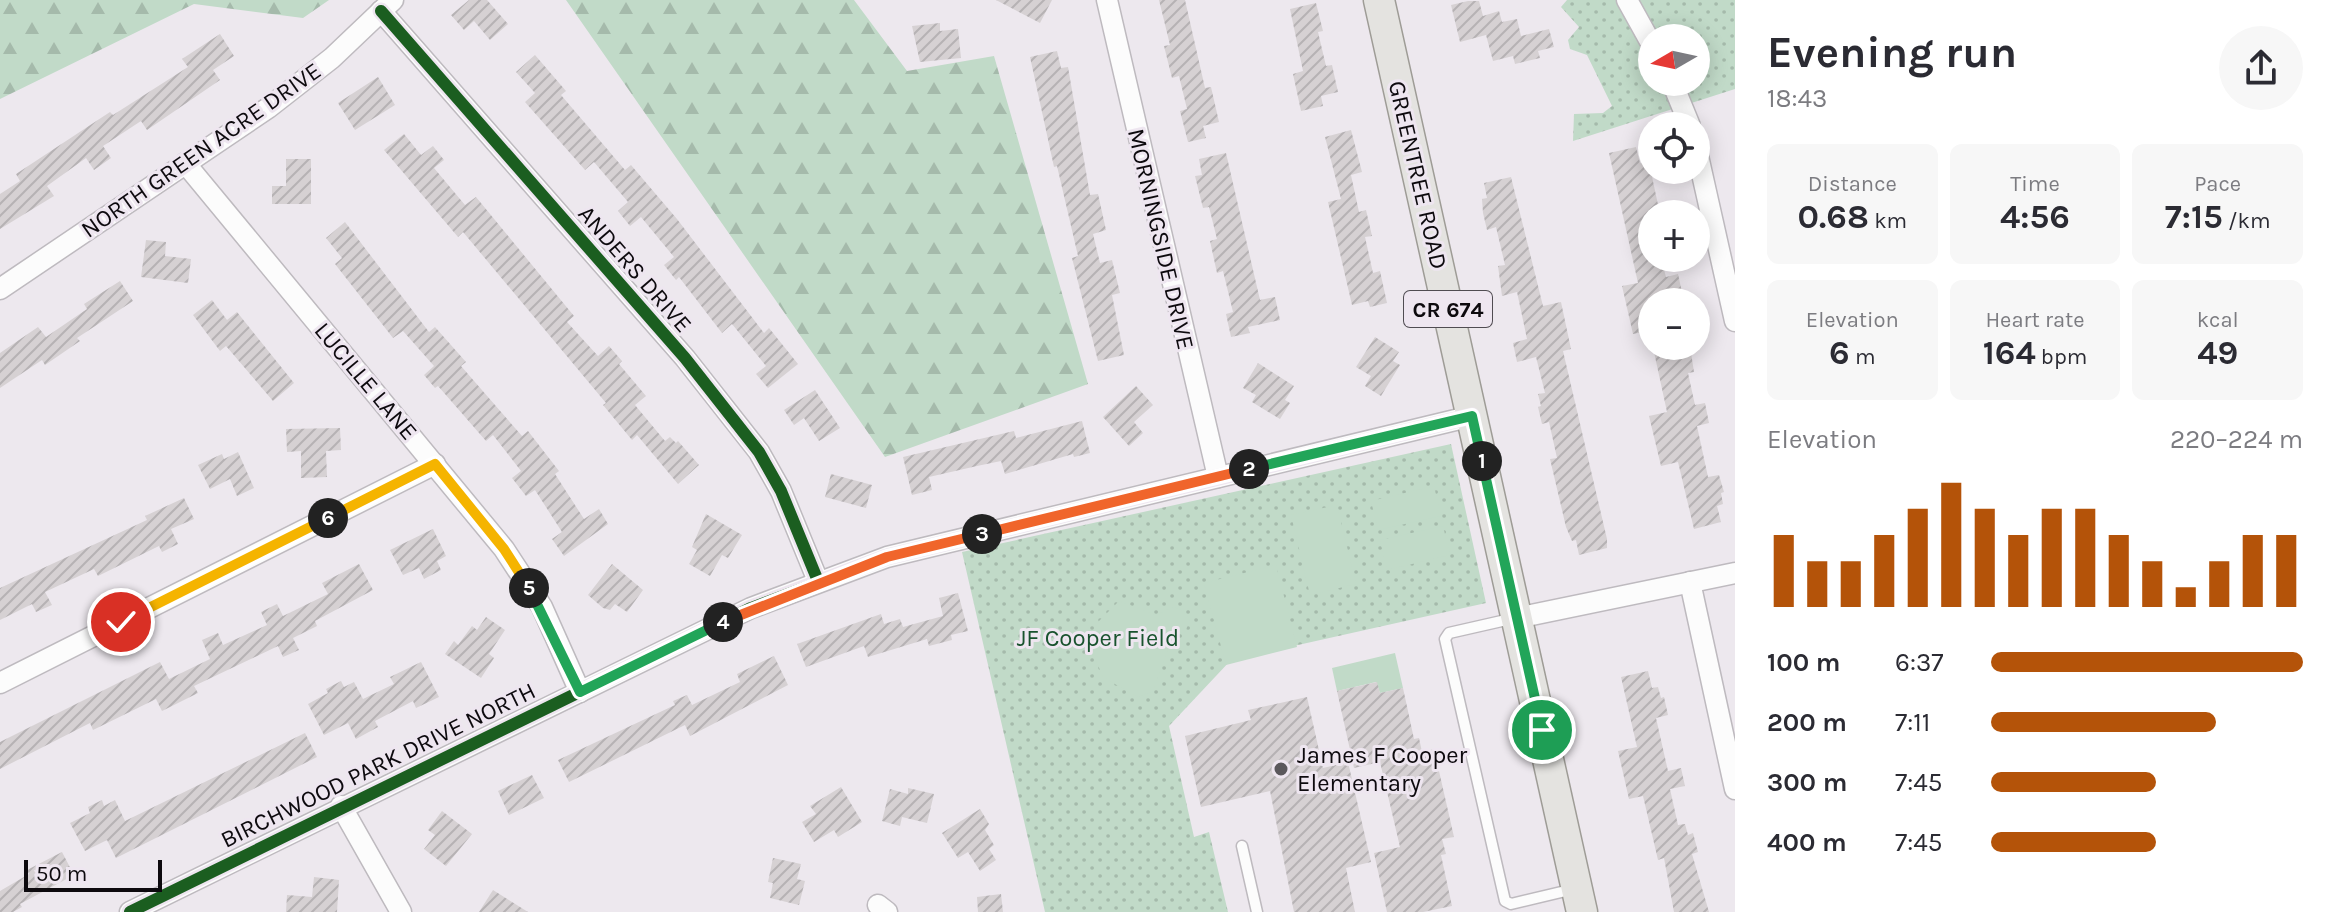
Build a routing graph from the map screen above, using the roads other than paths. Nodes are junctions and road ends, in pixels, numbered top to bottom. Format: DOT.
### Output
graph roads {
  1 [pos="1107,0"];
  2 [pos="1379,0"];
  3 [pos="1627,0"];
  4 [pos="387,5"];
  5 [pos="1640,24"];
  6 [pos="185,163"];
  7 [pos="1704,184"];
  8 [pos="0,289"];
  9 [pos="1735,321"];
  10 [pos="1472,416"];
  11 [pos="435,464"];
  12 [pos="1218,477"];
  13 [pos="1735,573"];
  14 [pos="818,581"];
  15 [pos="1690,582"];
  16 [pos="1517,618"];
  17 [pos="0,683"];
  18 [pos="580,692"];
  19 [pos="1735,789"];
  20 [pos="341,806"];
  21 [pos="1242,846"];
  22 [pos="1580,900"];
  23 [pos="130,912"];
  24 [pos="401,912"];
  25 [pos="1257,912"];
  1 -- 12 [label="street, MORNINGSIDE DRIVE"];
  2 -- 10 [label="main road, GREENTREE ROAD / CR 674"];
  3 -- 5 [label="street"];
  4 -- 6 [label="street, NORTH GREEN ACRE DRIVE"];
  4 -- 14 [label="street, ANDERS DRIVE"];
  6 -- 8 [label="street, NORTH GREEN ACRE DRIVE"];
  6 -- 11 [label="street, LUCILLE LANE"];
  7 -- 9 [label="street"];
  10 -- 12 [label="street, BIRCHWOOD PARK DRIVE NORTH"];
  10 -- 16 [label="main road, GREENTREE ROAD / CR 674"];
  11 -- 17 [label="street"];
  11 -- 18 [label="street, LUCILLE LANE"];
  12 -- 14 [label="street, BIRCHWOOD PARK DRIVE NORTH"];
  13 -- 15 [label="street"];
  14 -- 18 [label="street, BIRCHWOOD PARK DRIVE NORTH"];
  15 -- 16 [label="street"];
  15 -- 19 [label="street"];
  16 -- 22 [label="main road, GREENTREE ROAD / CR 674"];
  16 -- 22 [label="lane"];
  18 -- 20 [label="street, BIRCHWOOD PARK DRIVE NORTH"];
  20 -- 23 [label="street, BIRCHWOOD PARK DRIVE NORTH"];
  20 -- 24 [label="street"];
  21 -- 25 [label="lane"];
}
